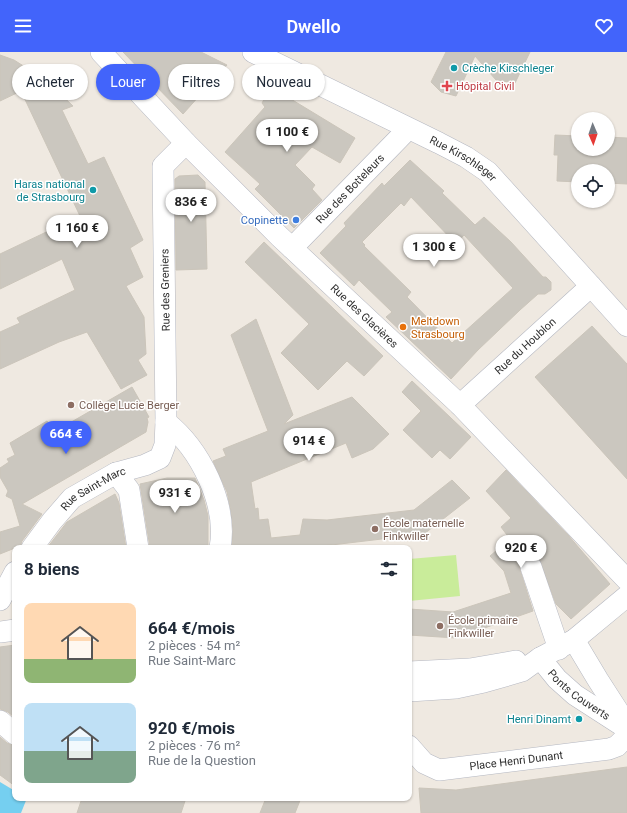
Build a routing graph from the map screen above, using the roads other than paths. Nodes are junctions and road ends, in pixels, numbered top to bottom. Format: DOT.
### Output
graph roads {
  1 [pos="101,52"];
  2 [pos="253,52"];
  3 [pos="408,128"];
  4 [pos="186,143"];
  5 [pos="292,248"];
  6 [pos="591,286"];
  7 [pos="627,326"];
  8 [pos="460,405"];
  9 [pos="166,422"];
  10 [pos="116,473"];
  11 [pos="34,545"];
  12 [pos="138,545"];
  13 [pos="220,545"];
  14 [pos="531,568"];
  15 [pos="12,578"];
  16 [pos="627,580"];
  17 [pos="627,596"];
  18 [pos="0,600"];
  19 [pos="12,630"];
  20 [pos="0,632"];
  21 [pos="566,644"];
  22 [pos="540,658"];
  23 [pos="412,672"];
  24 [pos="412,691"];
  25 [pos="0,721"];
  26 [pos="12,731"];
  27 [pos="626,732"];
  28 [pos="412,749"];
  1 -- 4 [label="street, Rue des Glacières"];
  2 -- 3 [label="street, Rue Kirschleger"];
  3 -- 5 [label="street, Rue des Botteleurs"];
  3 -- 6 [label="street, Rue Kirschleger"];
  4 -- 5 [label="street, Rue des Glacières"];
  4 -- 9 [label="street, Rue des Greniers"];
  5 -- 8 [label="street, Rue des Glacières"];
  6 -- 7 [label="street, Rue Kirschleger"];
  6 -- 8 [label="street, Rue du Houblon"];
  8 -- 16 [label="street, Rue des Glacières"];
  9 -- 10 [label="street, Rue Saint-Marc"];
  9 -- 13 [label="street"];
  10 -- 11 [label="street, Rue Saint-Marc"];
  10 -- 12 [label="street"];
  14 -- 21 [label="street, Ponts Couverts"];
  15 -- 18 [label="street"];
  17 -- 21 [label="street"];
  19 -- 20 [label="street"];
  21 -- 22 [label="street"];
  21 -- 27 [label="street, Ponts Couverts"];
  22 -- 23 [label="street"];
  22 -- 24 [label="street"];
  22 -- 27 [label="street, Ponts Couverts"];
  25 -- 26 [label="street"];
  27 -- 28 [label="street, Place Henri Dunant"];
}
